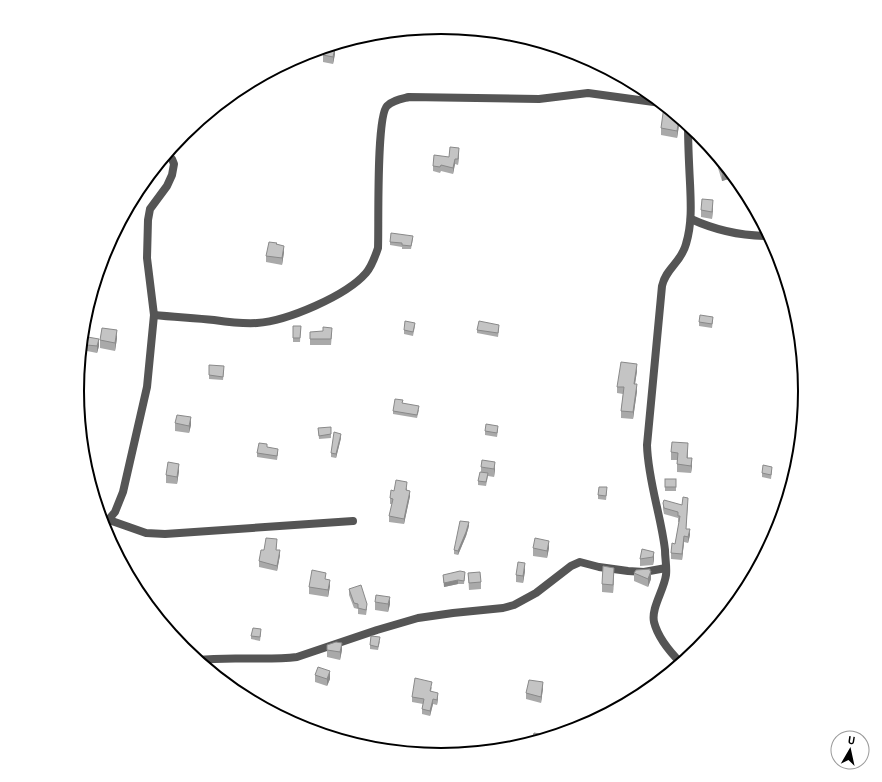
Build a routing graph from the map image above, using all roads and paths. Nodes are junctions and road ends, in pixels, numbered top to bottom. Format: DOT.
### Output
graph roads {
  1 [pos="649,101"];
  2 [pos="688,135"];
  3 [pos="171,158"];
  4 [pos="691,219"];
  5 [pos="762,235"];
  6 [pos="154,315"];
  7 [pos="108,520"];
  8 [pos="352,521"];
  9 [pos="110,524"];
  10 [pos="666,568"];
  11 [pos="676,659"];
  12 [pos="207,660"];
  1 -- 6 [label="street"];
  2 -- 4 [label="street"];
  3 -- 6 [label="street"];
  4 -- 5 [label="street"];
  4 -- 10 [label="street"];
  6 -- 7 [label="street"];
  8 -- 9 [label="street"];
  10 -- 11 [label="street"];
  10 -- 12 [label="street"];
}
